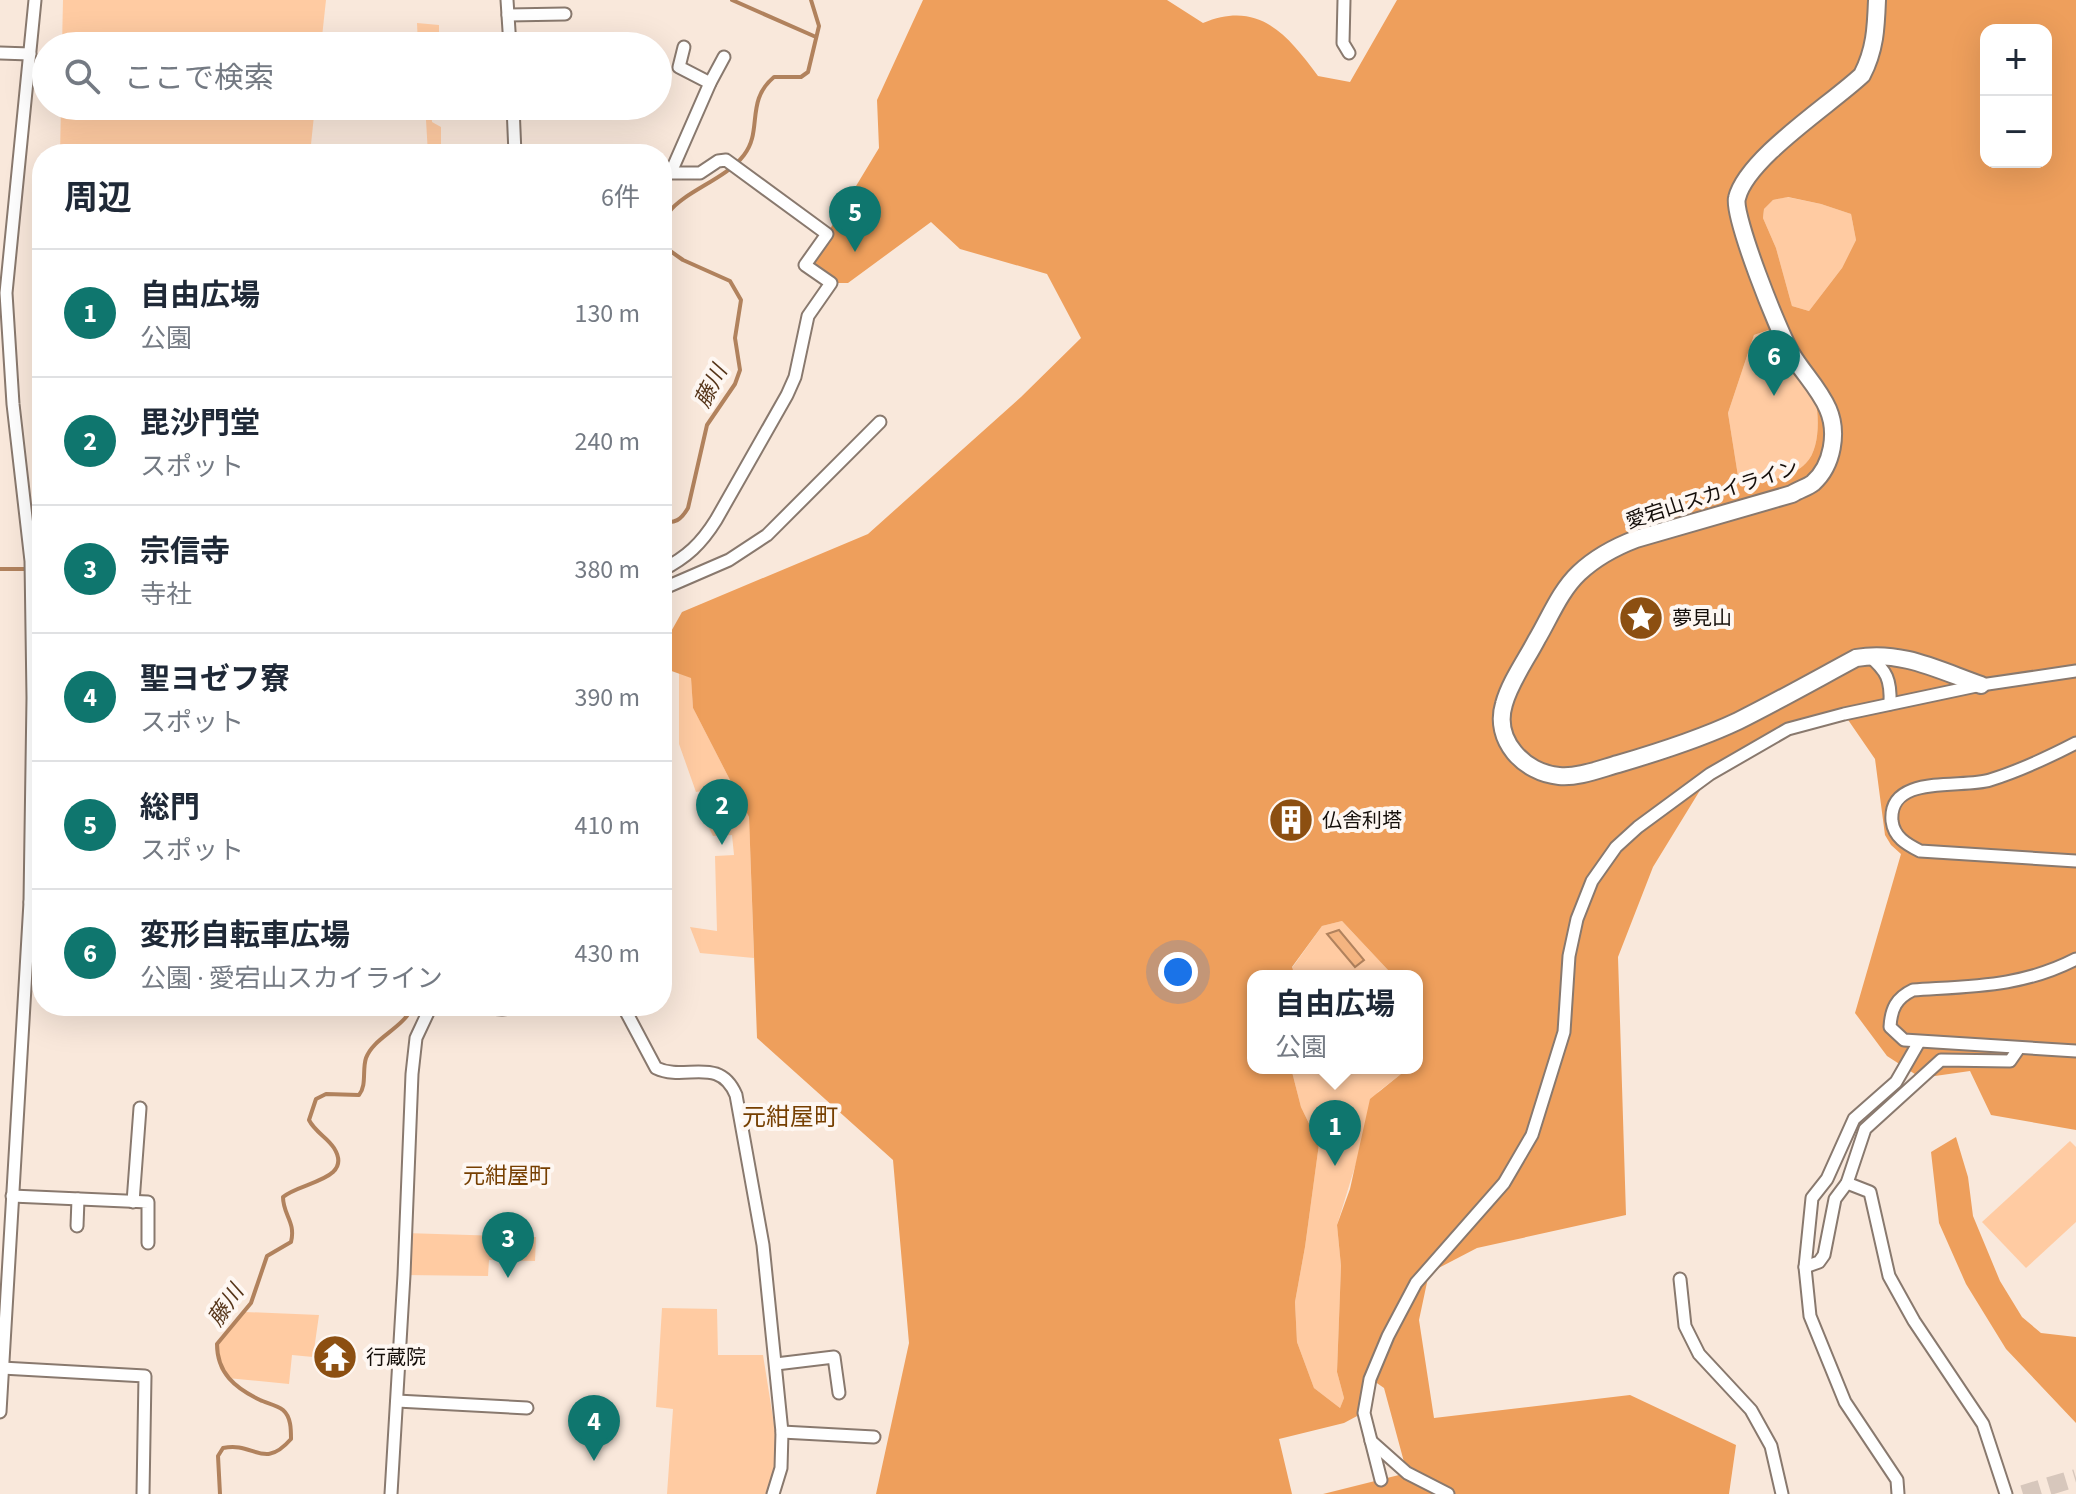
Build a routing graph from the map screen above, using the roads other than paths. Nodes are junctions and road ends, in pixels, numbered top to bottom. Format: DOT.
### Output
graph roads {
  1 [pos="35,0"];
  2 [pos="507,0"];
  3 [pos="1344,0"];
  4 [pos="1877,0"];
  5 [pos="565,14"];
  6 [pos="508,15"];
  7 [pos="32,32"];
  8 [pos="32,32"];
  9 [pos="509,32"];
  10 [pos="684,47"];
  11 [pos="0,53"];
  12 [pos="1349,53"];
  13 [pos="30,54"];
  14 [pos="724,57"];
  15 [pos="710,83"];
  16 [pos="514,120"];
  17 [pos="515,144"];
  18 [pos="672,160"];
  19 [pos="672,172"];
  20 [pos="880,422"];
  21 [pos="672,564"];
  22 [pos="672,585"];
  23 [pos="32,634"];
  24 [pos="1868,656"];
  25 [pos="2076,671"];
  26 [pos="1981,685"];
  27 [pos="1890,704"];
  28 [pos="2076,743"];
  29 [pos="2076,861"];
  30 [pos="32,944"];
  31 [pos="2076,959"];
  32 [pos="426,1016"];
  33 [pos="628,1016"];
  34 [pos="1919,1042"];
  35 [pos="2019,1048"];
  36 [pos="2076,1051"];
  37 [pos="140,1108"];
  38 [pos="1847,1183"];
  39 [pos="8,1194"];
  40 [pos="78,1199"];
  41 [pos="133,1202"];
  42 [pos="77,1226"];
  43 [pos="148,1243"];
  44 [pos="1805,1267"];
  45 [pos="1680,1279"];
  46 [pos="776,1364"];
  47 [pos="2,1368"];
  48 [pos="839,1393"];
  49 [pos="397,1401"];
  50 [pos="527,1408"];
  51 [pos="0,1412"];
  52 [pos="782,1432"];
  53 [pos="874,1437"];
  54 [pos="1371,1441"];
  55 [pos="1381,1480"];
  56 [pos="143,1494"];
  57 [pos="391,1494"];
  58 [pos="773,1494"];
  59 [pos="1448,1494"];
  60 [pos="1782,1494"];
  61 [pos="1898,1494"];
  62 [pos="2006,1494"];
  1 -- 8 [label="street"];
  2 -- 6 [label="street"];
  3 -- 12 [label="street"];
  4 -- 24 [label="main road, 愛宕山スカイライン"];
  5 -- 6 [label="street"];
  6 -- 9 [label="street"];
  7 -- 13 [label="street"];
  10 -- 15 [label="street"];
  11 -- 13 [label="street"];
  13 -- 23 [label="street"];
  14 -- 15 [label="street"];
  15 -- 18 [label="street"];
  16 -- 17 [label="street"];
  19 -- 21 [label="street"];
  20 -- 22 [label="street"];
  24 -- 26 [label="main road, 愛宕山スカイライン"];
  24 -- 27 [label="street"];
  25 -- 26 [label="street, 愛宕山スカイライン"];
  26 -- 27 [label="street"];
  27 -- 54 [label="street"];
  28 -- 29 [label="street"];
  30 -- 39 [label="street"];
  31 -- 34 [label="street"];
  32 -- 49 [label="street"];
  33 -- 46 [label="street"];
  34 -- 35 [label="street"];
  34 -- 44 [label="street"];
  35 -- 36 [label="street"];
  35 -- 38 [label="street"];
  37 -- 41 [label="street"];
  38 -- 44 [label="street"];
  38 -- 62 [label="street"];
  39 -- 40 [label="street"];
  39 -- 47 [label="street"];
  40 -- 41 [label="street"];
  40 -- 42 [label="street"];
  41 -- 43 [label="street"];
  44 -- 61 [label="street"];
  45 -- 60 [label="street"];
  46 -- 48 [label="street"];
  46 -- 52 [label="street"];
  47 -- 51 [label="street"];
  47 -- 56 [label="street"];
  49 -- 50 [label="street"];
  49 -- 57 [label="street"];
  52 -- 53 [label="street"];
  52 -- 58 [label="street"];
  54 -- 55 [label="street"];
  54 -- 59 [label="street"];
}
